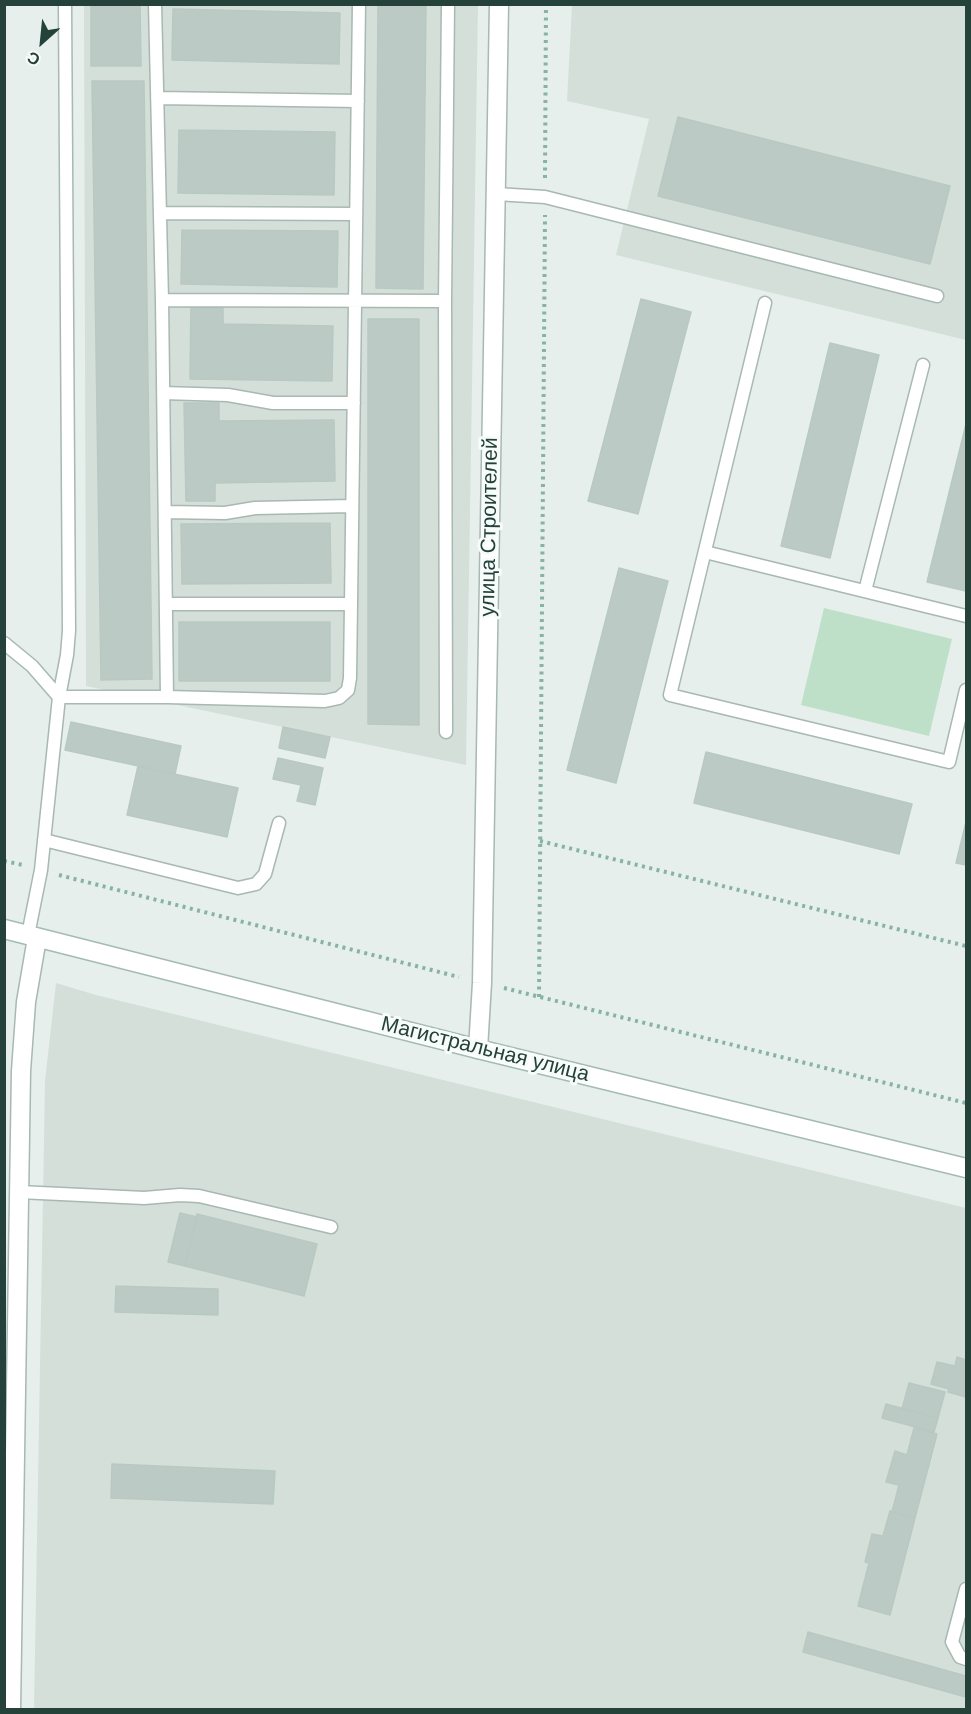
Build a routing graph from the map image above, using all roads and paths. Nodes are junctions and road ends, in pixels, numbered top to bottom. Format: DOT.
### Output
graph roads {
  1 [pos="65,4"];
  2 [pos="155,4"];
  3 [pos="359,4"];
  4 [pos="448,4"];
  5 [pos="499,4"];
  6 [pos="546,4"];
  7 [pos="157,98"];
  8 [pos="358,101"];
  9 [pos="496,194"];
  10 [pos="545,197"];
  11 [pos="160,213"];
  12 [pos="356,214"];
  13 [pos="937,296"];
  14 [pos="162,300"];
  15 [pos="355,301"];
  16 [pos="446,302"];
  17 [pos="765,303"];
  18 [pos="922,365"];
  19 [pos="163,393"];
  20 [pos="354,404"];
  21 [pos="352,506"];
  22 [pos="165,512"];
  23 [pos="705,552"];
  24 [pos="865,591"];
  25 [pos="166,604"];
  26 [pos="351,604"];
  27 [pos="966,616"];
  28 [pos="4,643"];
  29 [pos="966,690"];
  30 [pos="59,697"];
  31 [pos="167,697"];
  32 [pos="446,732"];
  33 [pos="279,823"];
  34 [pos="44,840"];
  35 [pos="540,840"];
  36 [pos="4,861"];
  37 [pos="41,870"];
  38 [pos="4,929"];
  39 [pos="32,937"];
  40 [pos="966,946"];
  41 [pos="482,983"];
  42 [pos="539,997"];
  43 [pos="478,1049"];
  44 [pos="966,1102"];
  45 [pos="966,1168"];
  46 [pos="19,1192"];
  47 [pos="331,1227"];
  48 [pos="10,1491"];
  49 [pos="966,1589"];
  50 [pos="966,1659"];
  51 [pos="11,1710"];
  1 -- 30 [label="lane"];
  2 -- 7 [label="lane"];
  3 -- 8 [label="lane"];
  4 -- 16 [label="lane"];
  5 -- 9 [label="street, улица Строителей"];
  6 -- 10 [label="path"];
  7 -- 8 [label="lane"];
  7 -- 11 [label="lane"];
  8 -- 12 [label="lane"];
  9 -- 10 [label="lane"];
  9 -- 41 [label="street, улица Строителей"];
  10 -- 13 [label="lane"];
  10 -- 35 [label="path"];
  11 -- 12 [label="lane"];
  11 -- 14 [label="lane"];
  12 -- 15 [label="lane"];
  14 -- 15 [label="lane"];
  14 -- 19 [label="lane"];
  15 -- 16 [label="lane"];
  15 -- 20 [label="lane"];
  16 -- 32 [label="lane"];
  17 -- 23 [label="lane"];
  18 -- 24 [label="lane"];
  19 -- 20 [label="lane"];
  19 -- 22 [label="lane"];
  20 -- 21 [label="lane"];
  21 -- 22 [label="lane"];
  21 -- 26 [label="lane"];
  22 -- 25 [label="lane"];
  23 -- 24 [label="lane"];
  23 -- 29 [label="lane"];
  24 -- 27 [label="lane"];
  25 -- 26 [label="lane"];
  25 -- 31 [label="lane"];
  26 -- 31 [label="lane"];
  28 -- 30 [label="lane"];
  30 -- 31 [label="lane"];
  30 -- 34 [label="lane"];
  33 -- 34 [label="lane"];
  34 -- 37 [label="lane"];
  35 -- 40 [label="path"];
  35 -- 42 [label="path"];
  36 -- 37 [label="path"];
  37 -- 39 [label="lane"];
  37 -- 41 [label="path"];
  38 -- 39 [label="street, Магистральная улица"];
  39 -- 43 [label="street, Магистральная улица"];
  39 -- 46 [label="street"];
  41 -- 42 [label="path"];
  41 -- 43 [label="street, улица Строителей"];
  42 -- 44 [label="path"];
  43 -- 45 [label="street, Магистральная улица"];
  46 -- 47 [label="lane"];
  46 -- 48 [label="street"];
  48 -- 51 [label="street"];
  49 -- 50 [label="lane"];
}
